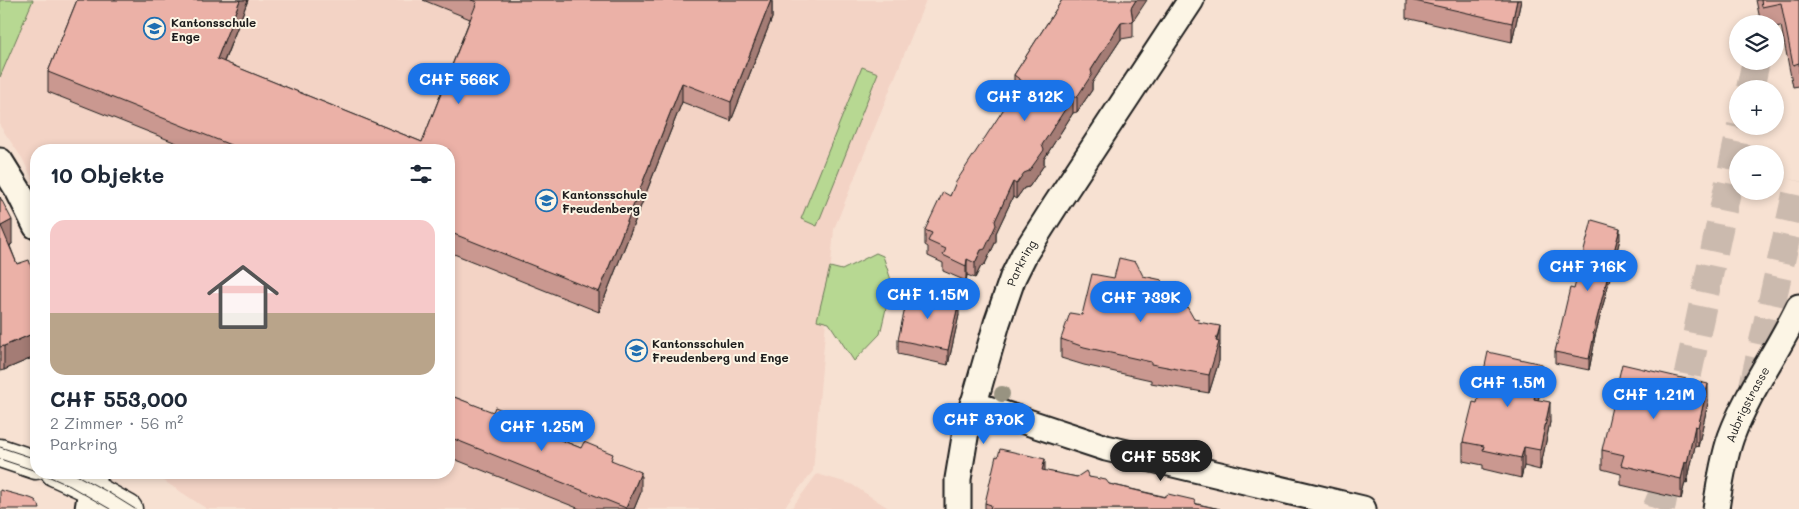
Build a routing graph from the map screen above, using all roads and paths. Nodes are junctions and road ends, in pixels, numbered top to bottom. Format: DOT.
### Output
graph roads {
  1 [pos="1191,0"];
  2 [pos="0,161"];
  3 [pos="30,214"];
  4 [pos="1799,307"];
  5 [pos="973,404"];
  6 [pos="0,453"];
  7 [pos="30,463"];
  8 [pos="68,479"];
  9 [pos="91,490"];
  10 [pos="128,509"];
  11 [pos="958,509"];
  12 [pos="1363,509"];
  13 [pos="1716,509"];
  1 -- 5 [label="street, Parkring"];
  2 -- 3 [label="street"];
  4 -- 13 [label="street, Aubrigstrasse"];
  5 -- 11 [label="street, Parkring"];
  5 -- 12 [label="street"];
  6 -- 7 [label="main road"];
  8 -- 9 [label="main road"];
  9 -- 10 [label="main road"];
}
